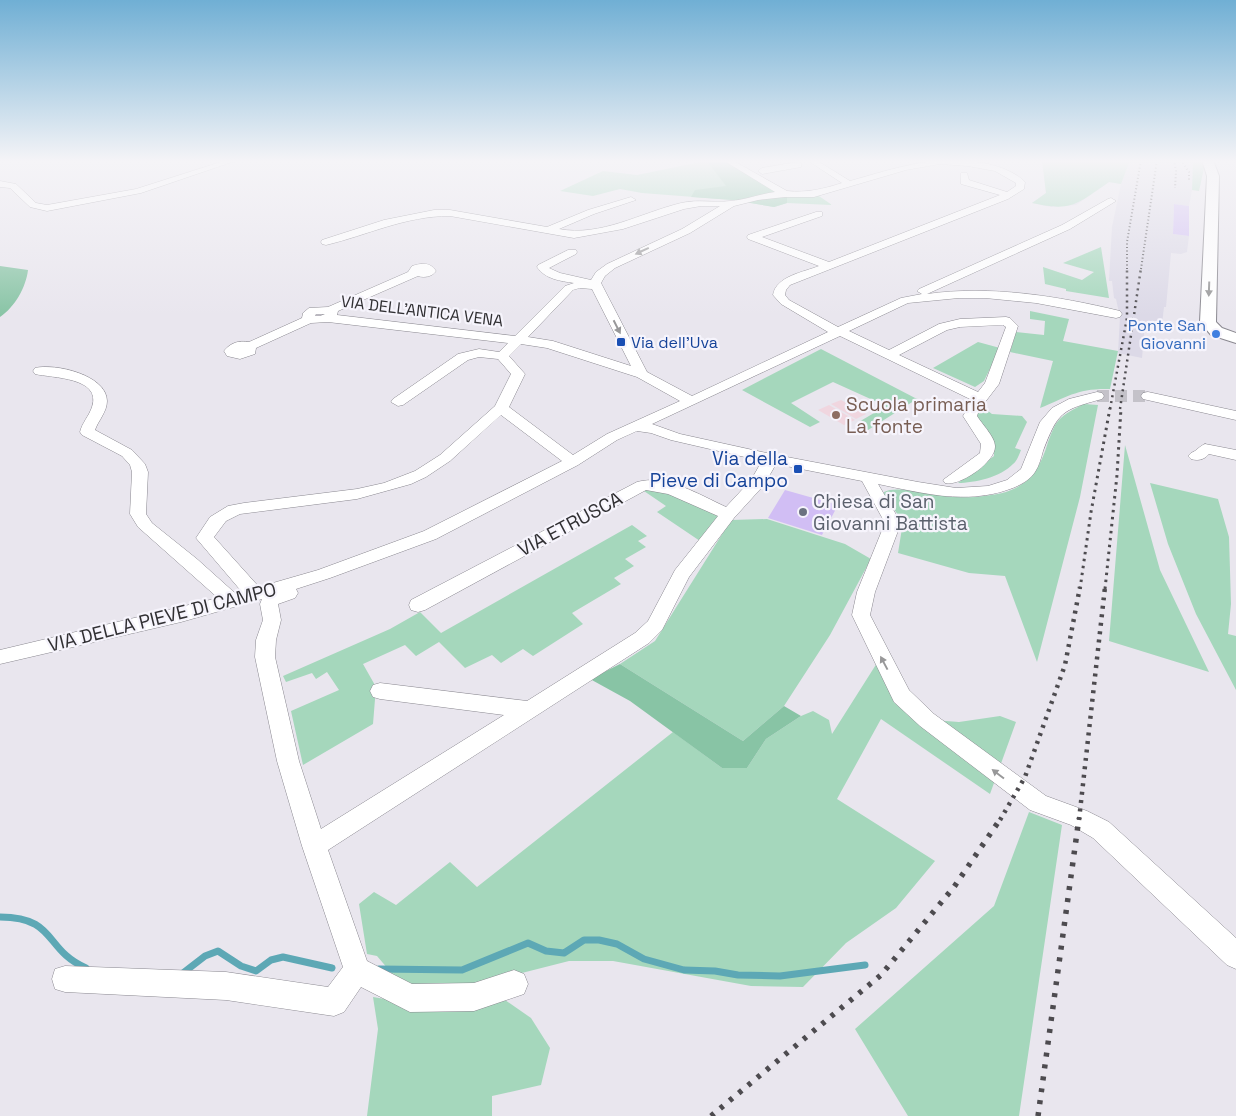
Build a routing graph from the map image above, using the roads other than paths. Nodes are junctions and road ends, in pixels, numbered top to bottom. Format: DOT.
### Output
graph roads {
  1 [pos="430,212"];
  2 [pos="432,212"];
  3 [pos="591,212"];
  4 [pos="664,212"];
  5 [pos="718,212"];
  6 [pos="966,212"];
  7 [pos="1092,212"];
  8 [pos="1212,212"];
  9 [pos="819,214"];
  10 [pos="546,231"];
  11 [pos="326,242"];
  12 [pos="572,252"];
  13 [pos="829,266"];
  14 [pos="415,273"];
  15 [pos="595,285"];
  16 [pos="905,300"];
  17 [pos="329,314"];
  18 [pos="1116,314"];
  19 [pos="840,332"];
  20 [pos="1236,338"];
  21 [pos="518,340"];
  22 [pos="250,346"];
  23 [pos="889,354"];
  24 [pos="502,356"];
  25 [pos="40,371"];
  26 [pos="642,374"];
  27 [pos="1096,396"];
  28 [pos="1148,396"];
  29 [pos="981,399"];
  30 [pos="690,401"];
  31 [pos="398,402"];
  32 [pos="501,408"];
  33 [pos="670,410"];
  34 [pos="1216,410"];
  35 [pos="1236,412"];
  36 [pos="1236,416"];
  37 [pos="637,427"];
  38 [pos="676,437"];
  39 [pos="1236,455"];
  40 [pos="1196,456"];
  41 [pos="771,459"];
  42 [pos="573,462"];
  43 [pos="869,478"];
  44 [pos="951,480"];
  45 [pos="728,514"];
  46 [pos="324,574"];
  47 [pos="255,595"];
  48 [pos="232,601"];
  49 [pos="418,605"];
  50 [pos="0,657"];
  51 [pos="380,691"];
  52 [pos="527,709"];
  53 [pos="314,846"];
  54 [pos="1236,956"];
  55 [pos="357,970"];
  56 [pos="65,978"];
  57 [pos="514,984"];
  1 -- 11 [label="street"];
  2 -- 10 [label="street"];
  3 -- 10 [label="street"];
  4 -- 10 [label="street"];
  5 -- 15 [label="street, one-way"];
  6 -- 13 [label="street"];
  7 -- 16 [label="street"];
  8 -- 20 [label="main road, one-way"];
  9 -- 13 [label="street"];
  12 -- 15 [label="street"];
  13 -- 19 [label="street"];
  14 -- 17 [label="street, VIA DELL'ANTICA VENA"];
  15 -- 21 [label="street"];
  15 -- 26 [label="street, one-way"];
  16 -- 18 [label="street, VIA DELLA PIEVE DI CAMPO"];
  16 -- 19 [label="street, VIA DELLA PIEVE DI CAMPO"];
  17 -- 21 [label="street, VIA DELL'ANTICA VENA"];
  17 -- 22 [label="street, VIA DELL'ANTICA VENA"];
  19 -- 23 [label="street"];
  19 -- 30 [label="street, VIA DELLA PIEVE DI CAMPO"];
  21 -- 24 [label="street, VIA DELL'ANTICA VENA"];
  21 -- 26 [label="street"];
  23 -- 29 [label="street"];
  23 -- 29 [label="street"];
  24 -- 31 [label="street"];
  24 -- 32 [label="street, VIA DELL'ANTICA VENA"];
  25 -- 48 [label="street"];
  26 -- 30 [label="street"];
  27 -- 43 [label="street"];
  28 -- 34 [label="street"];
  29 -- 44 [label="street"];
  30 -- 33 [label="street, VIA DELLA PIEVE DI CAMPO"];
  32 -- 42 [label="street"];
  32 -- 47 [label="street"];
  33 -- 37 [label="street, VIA DELLA PIEVE DI CAMPO"];
  33 -- 38 [label="street"];
  34 -- 35 [label="street"];
  34 -- 36 [label="street"];
  37 -- 38 [label="street"];
  37 -- 42 [label="street, VIA DELLA PIEVE DI CAMPO"];
  38 -- 41 [label="street"];
  39 -- 40 [label="street"];
  41 -- 43 [label="street"];
  41 -- 45 [label="street"];
  42 -- 46 [label="street, VIA DELLA PIEVE DI CAMPO"];
  54 -- 43 [label="street, one-way"];
  45 -- 49 [label="street, VIA ETRUSCA"];
  45 -- 52 [label="street"];
  46 -- 47 [label="street, VIA DELLA PIEVE DI CAMPO"];
  46 -- 53 [label="street, VIA DELLA PIEVE DI CAMPO"];
  47 -- 48 [label="street, VIA DELLA PIEVE DI CAMPO"];
  48 -- 50 [label="street, VIA DELLA PIEVE DI CAMPO"];
  51 -- 52 [label="street"];
  52 -- 53 [label="street"];
  53 -- 55 [label="street, VIA DELLA PIEVE DI CAMPO"];
  55 -- 56 [label="street"];
  55 -- 57 [label="street"];
}
